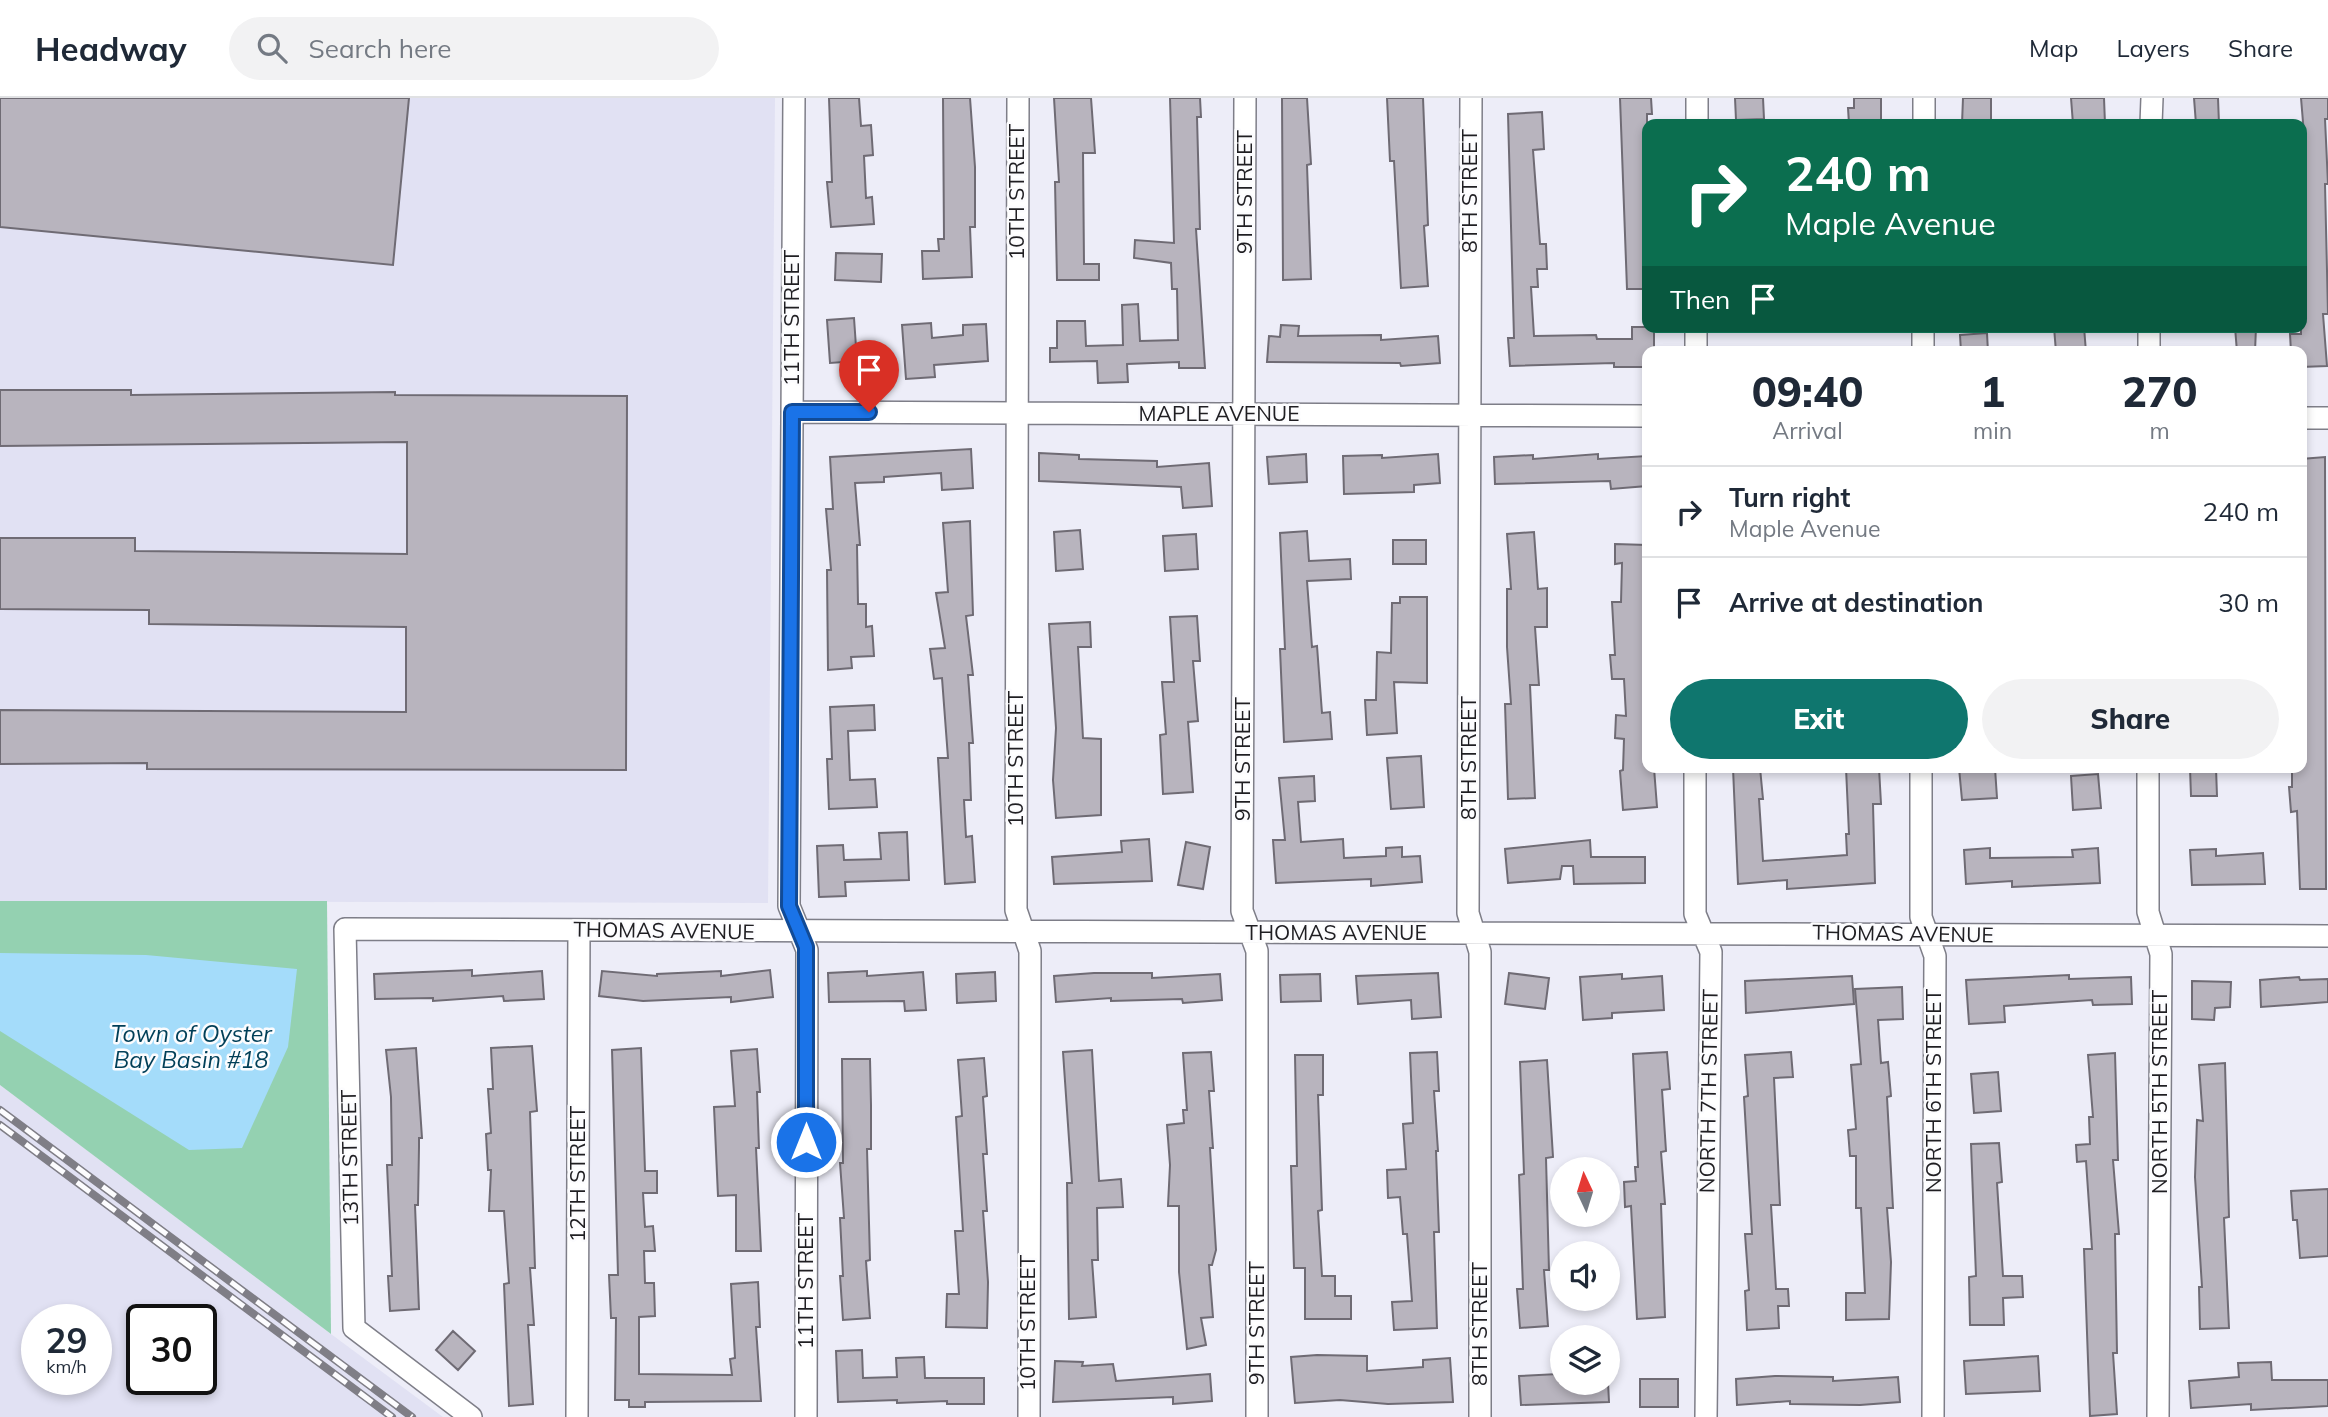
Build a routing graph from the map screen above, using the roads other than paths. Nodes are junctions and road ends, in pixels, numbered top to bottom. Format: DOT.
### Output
graph roads {
  1 [pos="794,98"];
  2 [pos="1018,98"];
  3 [pos="1245,98"];
  4 [pos="1471,98"];
  5 [pos="1697,98"];
  6 [pos="1924,98"];
  7 [pos="2152,98"];
  8 [pos="1697,119"];
  9 [pos="1924,119"];
  10 [pos="2151,119"];
  11 [pos="792,412"];
  12 [pos="1017,414"];
  13 [pos="1244,414"];
  14 [pos="1469,415"];
  15 [pos="1642,416"];
  16 [pos="2307,418"];
  17 [pos="2328,418"];
  18 [pos="1695,773"];
  19 [pos="1921,773"];
  20 [pos="2148,773"];
  21 [pos="345,929"];
  22 [pos="579,930"];
  23 [pos="800,932"];
  24 [pos="1024,932"];
  25 [pos="1702,932"];
  26 [pos="1250,933"];
  27 [pos="1476,933"];
  28 [pos="1927,935"];
  29 [pos="2155,936"];
  30 [pos="2328,936"];
  31 [pos="471,1417"];
  32 [pos="577,1417"];
  33 [pos="806,1417"];
  34 [pos="1029,1417"];
  35 [pos="1257,1417"];
  36 [pos="1480,1417"];
  37 [pos="1706,1417"];
  38 [pos="1933,1417"];
  39 [pos="2158,1417"];
  1 -- 11 [label="street, 11TH STREET"];
  2 -- 12 [label="street, 10TH STREET"];
  3 -- 13 [label="street, 9TH STREET"];
  4 -- 14 [label="street, 8TH STREET"];
  5 -- 8 [label="street"];
  6 -- 9 [label="street"];
  7 -- 10 [label="street"];
  11 -- 12 [label="street, MAPLE AVENUE"];
  11 -- 23 [label="street, 11TH STREET"];
  12 -- 13 [label="street, MAPLE AVENUE"];
  12 -- 24 [label="street, 10TH STREET"];
  13 -- 14 [label="street, MAPLE AVENUE"];
  13 -- 26 [label="street, 9TH STREET"];
  14 -- 15 [label="street, MAPLE AVENUE"];
  14 -- 27 [label="street, 8TH STREET"];
  16 -- 17 [label="street"];
  18 -- 25 [label="street, NORTH 7TH STREET"];
  19 -- 28 [label="street, NORTH 6TH STREET"];
  20 -- 29 [label="street, NORTH 5TH STREET"];
  21 -- 22 [label="street, THOMAS AVENUE"];
  21 -- 31 [label="street, 13TH STREET"];
  22 -- 23 [label="street, THOMAS AVENUE"];
  22 -- 32 [label="street, 12TH STREET"];
  23 -- 24 [label="street, THOMAS AVENUE"];
  23 -- 33 [label="street, 11TH STREET"];
  24 -- 26 [label="street, THOMAS AVENUE"];
  24 -- 34 [label="street, 10TH STREET"];
  25 -- 27 [label="street, THOMAS AVENUE"];
  25 -- 28 [label="street, THOMAS AVENUE"];
  25 -- 37 [label="street, NORTH 7TH STREET"];
  26 -- 27 [label="street, THOMAS AVENUE"];
  26 -- 35 [label="street, 9TH STREET"];
  27 -- 36 [label="street, 8TH STREET"];
  28 -- 29 [label="street, THOMAS AVENUE"];
  28 -- 38 [label="street, NORTH 6TH STREET"];
  29 -- 30 [label="street, THOMAS AVENUE"];
  29 -- 39 [label="street, NORTH 5TH STREET"];
}
